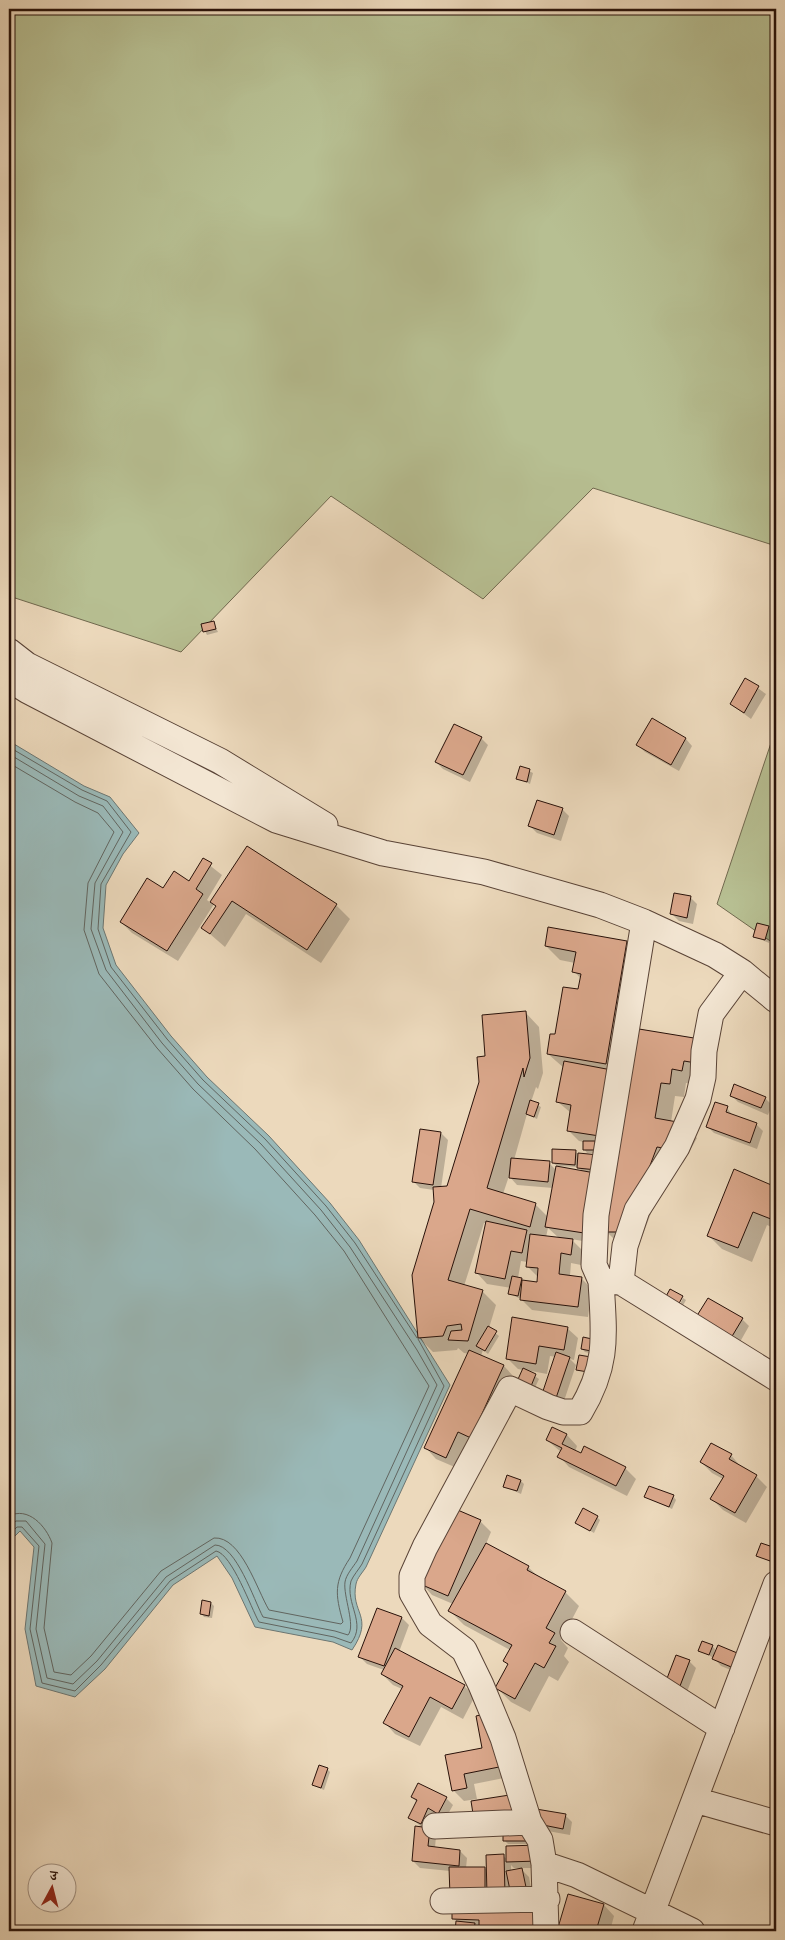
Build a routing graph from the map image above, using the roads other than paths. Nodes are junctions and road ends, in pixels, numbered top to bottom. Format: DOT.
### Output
graph roads {
  1 [pos="9,651"];
  2 [pos="9,679"];
  3 [pos="358,844"];
  4 [pos="644,922"];
  5 [pos="742,972"];
  6 [pos="776,1000"];
  7 [pos="611,1282"];
  8 [pos="776,1378"];
  9 [pos="776,1584"];
  10 [pos="573,1632"];
  11 [pos="722,1728"];
  12 [pos="695,1800"];
  13 [pos="529,1822"];
  14 [pos="776,1823"];
  15 [pos="435,1826"];
  16 [pos="544,1864"];
  17 [pos="547,1899"];
  18 [pos="443,1901"];
  19 [pos="649,1922"];
  20 [pos="546,1931"];
  21 [pos="692,1931"];
  1 -- 3 [label="street"];
  2 -- 3 [label="street"];
  3 -- 4 [label="street"];
  4 -- 5 [label="street"];
  4 -- 7 [label="street"];
  5 -- 6 [label="street"];
  5 -- 7 [label="street"];
  7 -- 8 [label="street"];
  7 -- 13 [label="street"];
  9 -- 11 [label="street"];
  10 -- 11 [label="street"];
  11 -- 12 [label="street"];
  12 -- 14 [label="street"];
  12 -- 19 [label="street"];
  13 -- 15 [label="street"];
  13 -- 16 [label="street"];
  16 -- 17 [label="street"];
  16 -- 19 [label="street"];
  17 -- 18 [label="street"];
  17 -- 20 [label="street"];
  19 -- 21 [label="street"];
}
